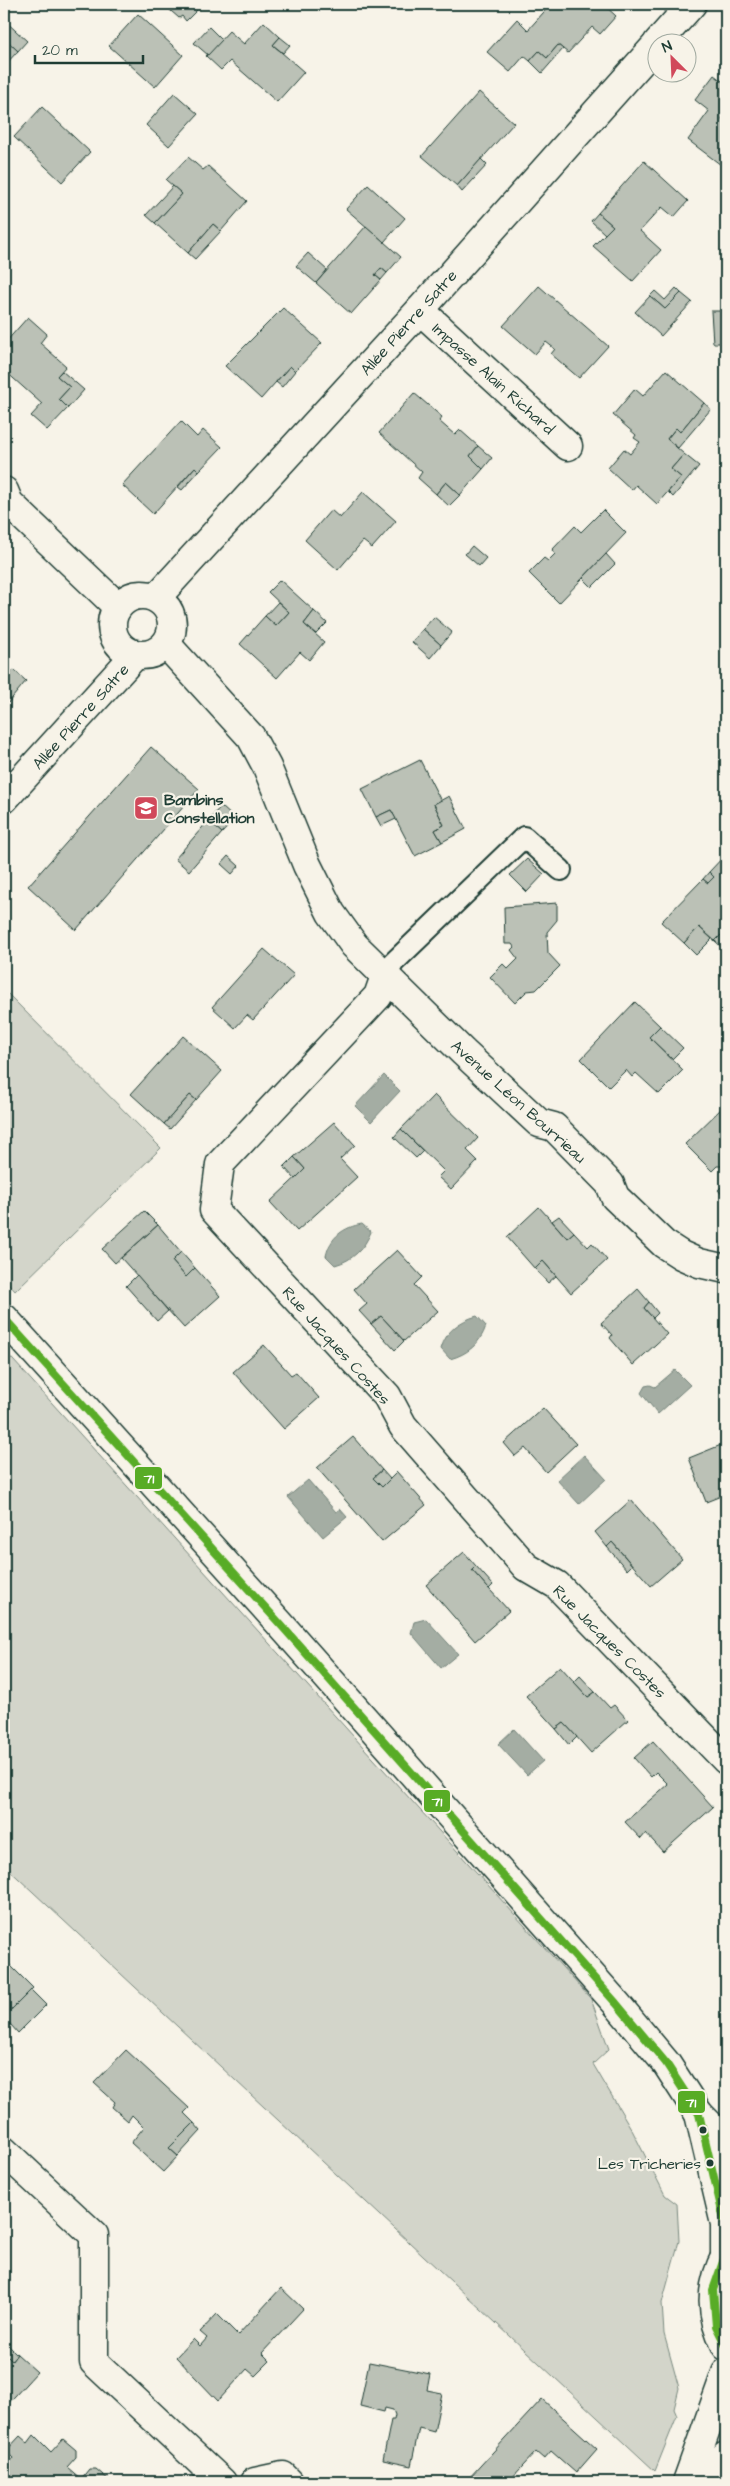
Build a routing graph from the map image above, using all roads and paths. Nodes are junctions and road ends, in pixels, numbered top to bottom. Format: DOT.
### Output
graph roads {
  1 [pos="692,4"];
  2 [pos="668,32"];
  3 [pos="648,54"];
  4 [pos="420,310"];
  5 [pos="568,446"];
  6 [pos="4,491"];
  7 [pos="156,598"];
  8 [pos="118,607"];
  9 [pos="166,644"];
  10 [pos="136,654"];
  11 [pos="4,800"];
  12 [pos="561,870"];
  13 [pos="385,976"];
  14 [pos="726,1269"];
  15 [pos="4,1318"];
  16 [pos="726,1760"];
  17 [pos="699,2114"];
  18 [pos="726,2141"];
  19 [pos="4,2151"];
  20 [pos="726,2256"];
  21 [pos="726,2346"];
  22 [pos="726,2373"];
  23 [pos="726,2455"];
  24 [pos="222,2482"];
  25 [pos="255,2482"];
  26 [pos="289,2482"];
  27 [pos="687,2482"];
  28 [pos="699,2482"];
  1 -- 2 [label="street, Allée Pierre Satre"];
  3 -- 4 [label="street, Allée Pierre Satre"];
  4 -- 5 [label="street, Impasse Alain Richard"];
  4 -- 7 [label="street, Allée Pierre Satre"];
  6 -- 8 [label="street"];
  7 -- 8 [label="street"];
  7 -- 9 [label="street"];
  8 -- 10 [label="street"];
  9 -- 10 [label="street"];
  9 -- 13 [label="street, Avenue Léon Bourrieau"];
  10 -- 11 [label="street, Allée Pierre Satre"];
  12 -- 13 [label="lane"];
  13 -- 14 [label="street, Avenue Léon Bourrieau"];
  13 -- 16 [label="street, Rue Jacques Costes"];
  15 -- 17 [label="street"];
  17 -- 18 [label="street"];
  17 -- 20 [label="street"];
  19 -- 24 [label="street"];
  20 -- 21 [label="street"];
  22 -- 27 [label="street"];
  23 -- 28 [label="street"];
  25 -- 26 [label="street"];
}
